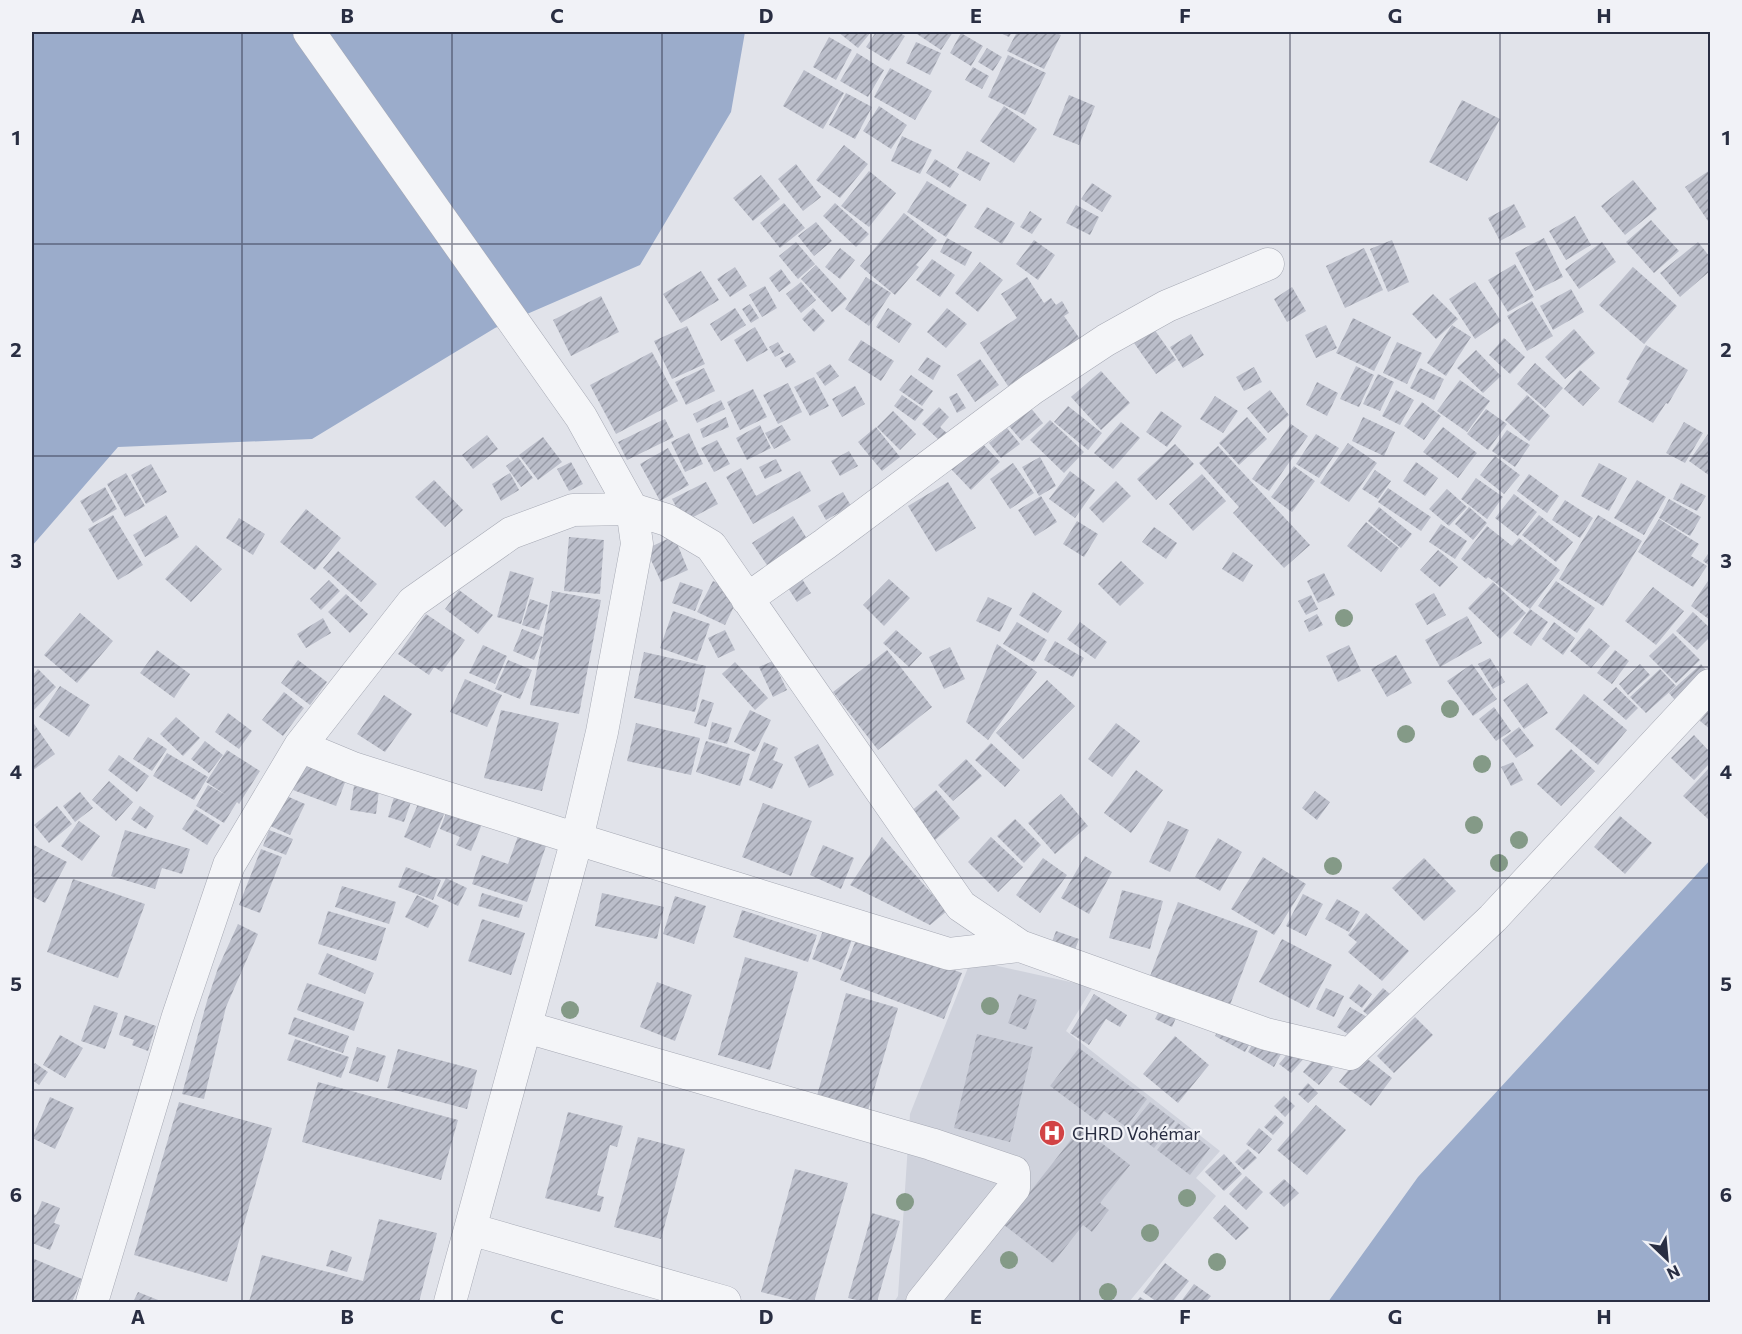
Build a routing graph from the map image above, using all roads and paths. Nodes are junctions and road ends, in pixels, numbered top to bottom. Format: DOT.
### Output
graph roads {
  1 [pos="309,32"];
  2 [pos="1268,264"];
  3 [pos="632,509"];
  4 [pos="747,599"];
  5 [pos="1710,685"];
  6 [pos="300,746"];
  7 [pos="577,839"];
  8 [pos="1020,946"];
  9 [pos="526,1027"];
  10 [pos="470,1229"];
  11 [pos="92,1302"];
  12 [pos="450,1302"];
  13 [pos="725,1302"];
  14 [pos="922,1302"];
  1 -- 3 [label="street"];
  2 -- 4 [label="street"];
  3 -- 4 [label="street"];
  3 -- 6 [label="street"];
  3 -- 7 [label="street"];
  4 -- 8 [label="street"];
  5 -- 8 [label="street"];
  6 -- 7 [label="street"];
  6 -- 11 [label="street"];
  7 -- 8 [label="street"];
  7 -- 9 [label="street"];
  9 -- 10 [label="street"];
  9 -- 14 [label="street"];
  10 -- 12 [label="street"];
  10 -- 13 [label="street"];
}
